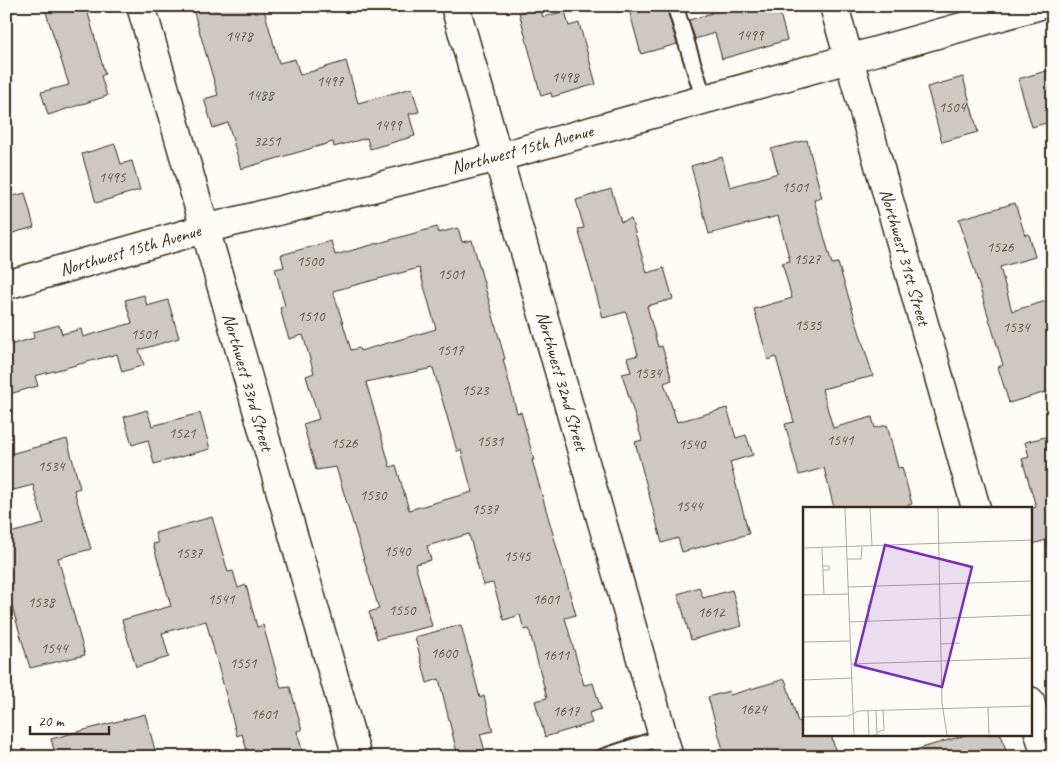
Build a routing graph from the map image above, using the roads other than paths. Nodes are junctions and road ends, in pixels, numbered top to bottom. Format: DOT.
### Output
graph roads {
  1 [pos="141,6"];
  2 [pos="455,6"];
  3 [pos="675,6"];
  4 [pos="834,6"];
  5 [pos="1037,6"];
  6 [pos="849,57"];
  7 [pos="704,99"];
  8 [pos="499,157"];
  9 [pos="204,229"];
  10 [pos="6,285"];
  11 [pos="976,507"];
  12 [pos="1032,708"];
  13 [pos="666,747"];
  14 [pos="357,757"];
  15 [pos="603,757"];
  16 [pos="1046,757"];
  1 -- 9 [label="street, Northwest 33rd Street"];
  2 -- 8 [label="street, Northwest 32nd Street"];
  3 -- 7 [label="lane"];
  4 -- 6 [label="street, Northwest 31st Street"];
  5 -- 6 [label="street, Northwest 15th Avenue"];
  6 -- 7 [label="street, Northwest 15th Avenue"];
  6 -- 11 [label="street, Northwest 31st Street"];
  7 -- 8 [label="street, Northwest 15th Avenue"];
  8 -- 9 [label="street, Northwest 15th Avenue"];
  8 -- 13 [label="street, Northwest 32nd Street"];
  9 -- 10 [label="street, Northwest 15th Avenue"];
  9 -- 14 [label="street, Northwest 33rd Street"];
  12 -- 16 [label="street"];
  13 -- 15 [label="lane"];
}
